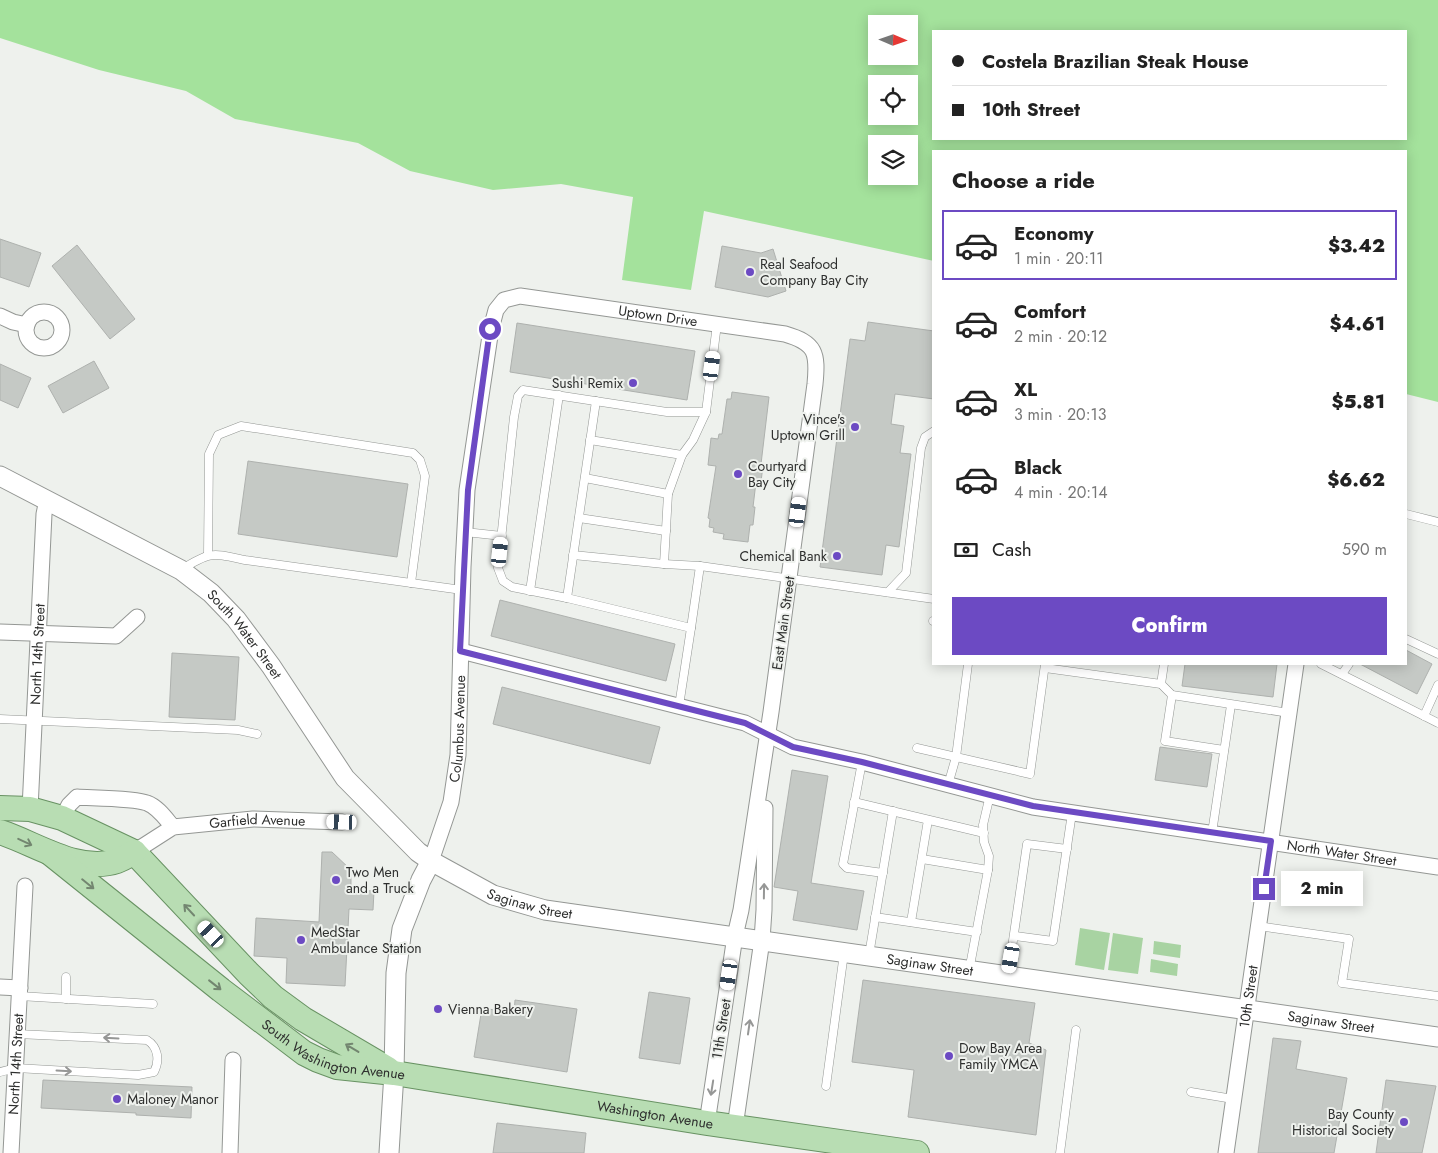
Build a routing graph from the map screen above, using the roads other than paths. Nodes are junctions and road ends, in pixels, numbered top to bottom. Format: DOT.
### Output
graph roads {
  1 [pos="504,300"];
  2 [pos="0,316"];
  3 [pos="718,324"];
  4 [pos="27,325"];
  5 [pos="809,345"];
  6 [pos="559,395"];
  7 [pos="596,401"];
  8 [pos="706,412"];
  9 [pos="932,432"];
  10 [pos="590,440"];
  11 [pos="682,455"];
  12 [pos="0,476"];
  13 [pos="585,478"];
  14 [pos="668,494"];
  15 [pos="47,500"];
  16 [pos="1407,514"];
  17 [pos="579,518"];
  18 [pos="1438,522"];
  19 [pos="666,531"];
  20 [pos="465,532"];
  21 [pos="502,536"];
  22 [pos="208,554"];
  23 [pos="573,555"];
  24 [pos="664,564"];
  25 [pos="700,566"];
  26 [pos="181,570"];
  27 [pos="789,579"];
  28 [pos="411,583"];
  29 [pos="462,590"];
  30 [pos="530,591"];
  31 [pos="888,592"];
  32 [pos="567,598"];
  33 [pos="932,599"];
  34 [pos="138,617"];
  35 [pos="691,628"];
  36 [pos="0,632"];
  37 [pos="38,634"];
  38 [pos="1407,639"];
  39 [pos="460,651"];
  40 [pos="1438,654"];
  41 [pos="968,665"];
  42 [pos="1164,665"];
  43 [pos="1296,665"];
  44 [pos="1323,665"];
  45 [pos="1348,665"];
  46 [pos="1045,666"];
  47 [pos="1342,674"];
  48 [pos="1161,684"];
  49 [pos="1438,685"];
  50 [pos="1172,696"];
  51 [pos="1231,705"];
  52 [pos="679,706"];
  53 [pos="1288,714"];
  54 [pos="1424,716"];
  55 [pos="0,719"];
  56 [pos="34,720"];
  57 [pos="1438,724"];
  58 [pos="257,734"];
  59 [pos="768,734"];
  60 [pos="917,748"];
  61 [pos="1224,750"];
  62 [pos="765,755"];
  63 [pos="956,757"];
  64 [pos="862,762"];
  65 [pos="948,785"];
  66 [pos="990,795"];
  67 [pos="854,802"];
  68 [pos="0,808"];
  69 [pos="30,809"];
  70 [pos="893,811"];
  71 [pos="1072,813"];
  72 [pos="62,818"];
  73 [pos="928,820"];
  74 [pos="342,822"];
  75 [pos="173,827"];
  76 [pos="0,832"];
  77 [pos="984,833"];
  78 [pos="1212,833"];
  79 [pos="1271,841"];
  80 [pos="1067,849"];
  81 [pos="134,852"];
  82 [pos="50,853"];
  83 [pos="922,859"];
  84 [pos="431,861"];
  85 [pos="1438,867"];
  86 [pos="988,870"];
  87 [pos="883,873"];
  88 [pos="25,886"];
  89 [pos="876,917"];
  90 [pos="911,922"];
  91 [pos="1258,926"];
  92 [pos="977,932"];
  93 [pos="735,936"];
  94 [pos="1015,936"];
  95 [pos="762,940"];
  96 [pos="844,953"];
  97 [pos="869,957"];
  98 [pos="969,971"];
  99 [pos="1008,976"];
  100 [pos="66,977"];
  101 [pos="0,987"];
  102 [pos="20,992"];
  103 [pos="1438,996"];
  104 [pos="66,999"];
  105 [pos="153,1004"];
  106 [pos="1245,1008"];
  107 [pos="1076,1030"];
  108 [pos="18,1034"];
  109 [pos="1438,1037"];
  110 [pos="233,1060"];
  111 [pos="16,1068"];
  112 [pos="0,1072"];
  113 [pos="394,1073"];
  114 [pos="826,1086"];
  115 [pos="1191,1092"];
  116 [pos="1233,1098"];
  117 [pos="707,1123"];
  118 [pos="735,1127"];
  119 [pos="11,1153"];
  120 [pos="230,1153"];
  121 [pos="389,1153"];
  122 [pos="917,1153"];
  123 [pos="1060,1153"];
  124 [pos="1226,1153"];
  1 -- 3 [label="street, Uptown Drive"];
  1 -- 20 [label="street, Columbus Avenue"];
  2 -- 4 [label="street"];
  3 -- 5 [label="street, Uptown Drive"];
  3 -- 8 [label="lane"];
  5 -- 27 [label="street, East Main Street"];
  6 -- 7 [label="lane"];
  6 -- 21 [label="lane"];
  6 -- 30 [label="lane"];
  7 -- 8 [label="lane"];
  7 -- 10 [label="lane"];
  8 -- 11 [label="lane"];
  9 -- 31 [label="lane"];
  10 -- 11 [label="lane"];
  10 -- 13 [label="lane"];
  11 -- 14 [label="lane"];
  12 -- 15 [label="street, South Water Street"];
  13 -- 14 [label="lane"];
  13 -- 17 [label="lane"];
  14 -- 19 [label="lane"];
  15 -- 26 [label="street, South Water Street"];
  15 -- 37 [label="street, North 14th Street"];
  16 -- 18 [label="lane"];
  17 -- 19 [label="lane"];
  17 -- 23 [label="lane"];
  19 -- 24 [label="lane"];
  20 -- 21 [label="lane"];
  20 -- 29 [label="street, Columbus Avenue"];
  21 -- 30 [label="lane"];
  22 -- 26 [label="lane"];
  22 -- 28 [label="lane"];
  22 -- 28 [label="lane"];
  23 -- 24 [label="lane"];
  23 -- 32 [label="lane"];
  24 -- 25 [label="lane"];
  25 -- 27 [label="lane"];
  25 -- 35 [label="lane"];
  26 -- 84 [label="street, South Water Street"];
  27 -- 31 [label="lane"];
  27 -- 59 [label="street, East Main Street"];
  28 -- 29 [label="lane"];
  29 -- 39 [label="street, Columbus Avenue"];
  30 -- 32 [label="lane"];
  31 -- 33 [label="lane"];
  32 -- 35 [label="lane"];
  34 -- 37 [label="street"];
  35 -- 52 [label="lane"];
  36 -- 37 [label="street"];
  37 -- 56 [label="street, North 14th Street"];
  38 -- 40 [label="lane"];
  39 -- 52 [label="street, North Water Street"];
  39 -- 84 [label="street, Columbus Avenue"];
  41 -- 63 [label="lane"];
  42 -- 48 [label="lane"];
  43 -- 53 [label="street, 10th Street"];
  44 -- 47 [label="lane"];
  45 -- 47 [label="lane"];
  46 -- 48 [label="lane"];
  46 -- 63 [label="lane"];
  47 -- 54 [label="lane"];
  48 -- 50 [label="lane"];
  49 -- 54 [label="lane"];
  50 -- 51 [label="lane"];
  50 -- 61 [label="lane"];
  51 -- 53 [label="lane"];
  51 -- 61 [label="lane"];
  52 -- 59 [label="street, North Water Street"];
  53 -- 79 [label="street, 10th Street"];
  54 -- 57 [label="lane"];
  55 -- 56 [label="lane"];
  56 -- 58 [label="lane"];
  56 -- 69 [label="street, North 14th Street"];
  59 -- 62 [label="street, East Main Street"];
  59 -- 64 [label="street, North Water Street"];
  60 -- 63 [label="lane"];
  61 -- 78 [label="lane"];
  62 -- 93 [label="street, East Main Street"];
  95 -- 62 [label="street, East Main Street, one-way"];
  63 -- 65 [label="lane"];
  64 -- 65 [label="street, North Water Street"];
  64 -- 67 [label="lane"];
  65 -- 66 [label="street, North Water Street"];
  66 -- 71 [label="street, North Water Street"];
  66 -- 77 [label="lane"];
  67 -- 70 [label="lane"];
  67 -- 87 [label="lane"];
  68 -- 69 [label="main road"];
  69 -- 72 [label="main road"];
  70 -- 73 [label="lane"];
  70 -- 87 [label="lane"];
  71 -- 78 [label="street, North Water Street"];
  71 -- 80 [label="lane"];
  72 -- 75 [label="street"];
  72 -- 81 [label="main road"];
  73 -- 77 [label="lane"];
  73 -- 83 [label="lane"];
  74 -- 75 [label="street, Garfield Avenue"];
  75 -- 81 [label="street, Garfield Avenue"];
  76 -- 82 [label="main road, one-way"];
  77 -- 86 [label="lane"];
  78 -- 79 [label="street, North Water Street"];
  79 -- 85 [label="street, North Water Street"];
  79 -- 91 [label="street, 10th Street"];
  80 -- 94 [label="lane"];
  80 -- 94 [label="lane"];
  81 -- 82 [label="main road"];
  113 -- 81 [label="main road, South Washington Avenue, one-way"];
  82 -- 113 [label="main road, South Washington Avenue, one-way"];
  83 -- 86 [label="lane"];
  83 -- 90 [label="lane"];
  84 -- 93 [label="street, Saginaw Street"];
  84 -- 113 [label="street, Columbus Avenue"];
  86 -- 92 [label="lane"];
  87 -- 89 [label="lane"];
  88 -- 102 [label="street, North 14th Street"];
  89 -- 90 [label="lane"];
  89 -- 97 [label="lane"];
  90 -- 92 [label="lane"];
  91 -- 103 [label="lane"];
  91 -- 106 [label="street, 10th Street"];
  92 -- 98 [label="lane"];
  93 -- 95 [label="street, Saginaw Street"];
  93 -- 117 [label="street, 11th Street, one-way"];
  94 -- 99 [label="lane"];
  95 -- 96 [label="street, Saginaw Street"];
  118 -- 95 [label="street, East Main Street, one-way"];
  96 -- 97 [label="street, Saginaw Street"];
  96 -- 114 [label="lane"];
  97 -- 98 [label="street, Saginaw Street"];
  98 -- 99 [label="street, Saginaw Street"];
  99 -- 106 [label="street, Saginaw Street"];
  100 -- 104 [label="lane"];
  101 -- 102 [label="street"];
  102 -- 104 [label="lane"];
  102 -- 108 [label="street, North 14th Street"];
  104 -- 105 [label="lane"];
  106 -- 109 [label="street, Saginaw Street"];
  106 -- 116 [label="street, 10th Street"];
  107 -- 123 [label="lane"];
  108 -- 111 [label="street, North 14th Street"];
  111 -- 108 [label="lane, one-way"];
  110 -- 120 [label="street"];
  111 -- 112 [label="lane"];
  111 -- 119 [label="street, North 14th Street"];
  113 -- 117 [label="main road, Washington Avenue"];
  113 -- 121 [label="street, Columbus Avenue"];
  115 -- 116 [label="lane"];
  116 -- 124 [label="street, 10th Street"];
  117 -- 118 [label="main road, Washington Avenue"];
  118 -- 122 [label="main road, Washington Avenue"];
}
